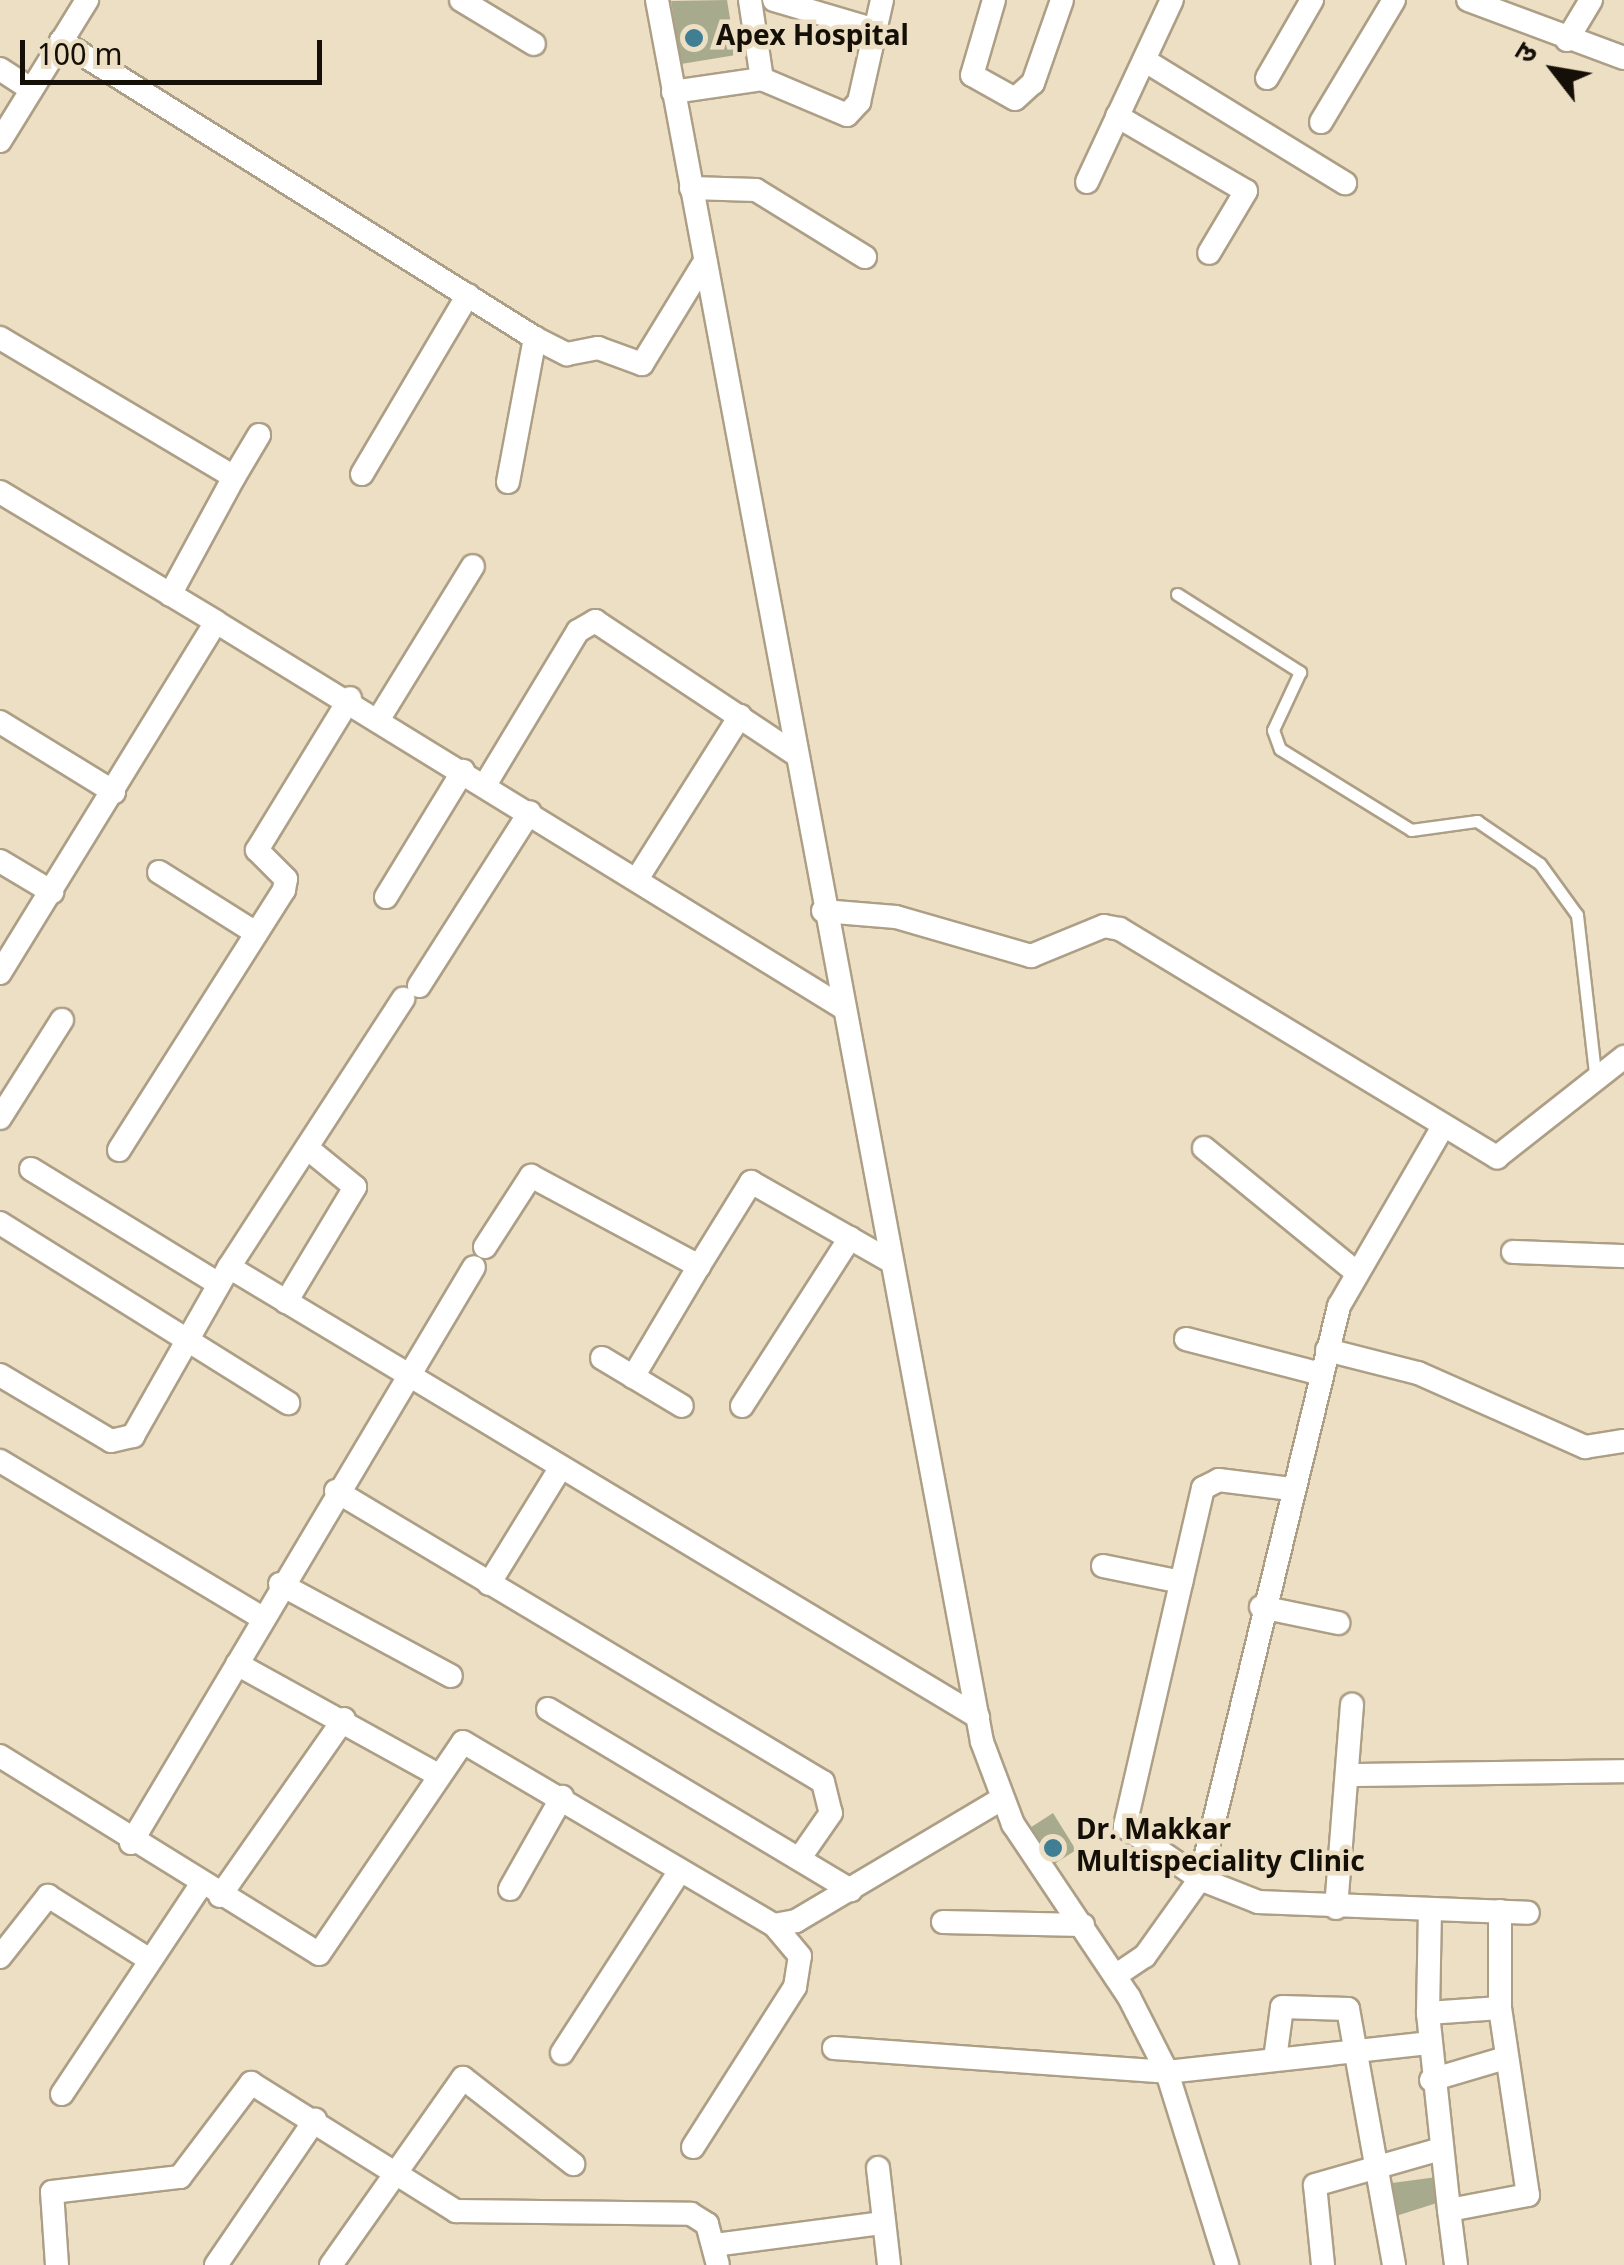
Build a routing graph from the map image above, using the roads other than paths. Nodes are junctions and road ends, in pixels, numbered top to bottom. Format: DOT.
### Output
graph roads {
  1 [pos="87,0"];
  2 [pos="461,0"];
  3 [pos="657,0"];
  4 [pos="750,0"];
  5 [pos="774,0"];
  6 [pos="882,0"];
  7 [pos="994,0"];
  8 [pos="1062,0"];
  9 [pos="1172,0"];
  10 [pos="1312,0"];
  11 [pos="1394,0"];
  12 [pos="1468,0"];
  13 [pos="1591,0"];
  14 [pos="876,30"];
  15 [pos="1567,40"];
  16 [pos="62,41"];
  17 [pos="534,44"];
  18 [pos="1624,58"];
  19 [pos="1144,60"];
  20 [pos="0,68"];
  21 [pos="1268,78"];
  22 [pos="762,79"];
  23 [pos="31,89"];
  24 [pos="674,92"];
  25 [pos="1118,116"];
  26 [pos="1322,122"];
  27 [pos="0,141"];
  28 [pos="1087,182"];
  29 [pos="1344,183"];
  30 [pos="692,188"];
  31 [pos="1209,253"];
  32 [pos="865,257"];
  33 [pos="705,261"];
  34 [pos="468,296"];
  35 [pos="0,338"];
  36 [pos="535,338"];
  37 [pos="260,435"];
  38 [pos="362,474"];
  39 [pos="234,477"];
  40 [pos="508,482"];
  41 [pos="0,492"];
  42 [pos="473,566"];
  43 [pos="1177,594"];
  44 [pos="170,595"];
  45 [pos="216,622"];
  46 [pos="350,698"];
  47 [pos="740,716"];
  48 [pos="380,717"];
  49 [pos="0,722"];
  50 [pos="795,754"];
  51 [pos="462,771"];
  52 [pos="485,784"];
  53 [pos="114,792"];
  54 [pos="530,812"];
  55 [pos="0,861"];
  56 [pos="159,872"];
  57 [pos="637,879"];
  58 [pos="52,892"];
  59 [pos="386,897"];
  60 [pos="823,911"];
  61 [pos="256,933"];
  62 [pos="0,973"];
  63 [pos="842,1007"];
  64 [pos="62,1020"];
  65 [pos="1624,1057"];
  66 [pos="1596,1081"];
  67 [pos="0,1118"];
  68 [pos="1441,1130"];
  69 [pos="307,1148"];
  70 [pos="1204,1148"];
  71 [pos="119,1150"];
  72 [pos="31,1169"];
  73 [pos="0,1222"];
  74 [pos="850,1238"];
  75 [pos="1513,1252"];
  76 [pos="1624,1256"];
  77 [pos="892,1262"];
  78 [pos="699,1266"];
  79 [pos="1355,1270"];
  80 [pos="224,1276"];
  81 [pos="286,1302"];
  82 [pos="1186,1339"];
  83 [pos="185,1342"];
  84 [pos="1327,1350"];
  85 [pos="602,1358"];
  86 [pos="1321,1374"];
  87 [pos="0,1375"];
  88 [pos="407,1375"];
  89 [pos="633,1377"];
  90 [pos="288,1404"];
  91 [pos="682,1406"];
  92 [pos="742,1406"];
  93 [pos="1624,1442"];
  94 [pos="0,1461"];
  95 [pos="559,1470"];
  96 [pos="1290,1489"];
  97 [pos="336,1492"];
  98 [pos="1104,1566"];
  99 [pos="1181,1582"];
  100 [pos="280,1584"];
  101 [pos="489,1584"];
  102 [pos="1261,1607"];
  103 [pos="262,1618"];
  104 [pos="1338,1623"];
  105 [pos="237,1664"];
  106 [pos="450,1676"];
  107 [pos="1352,1704"];
  108 [pos="548,1709"];
  109 [pos="978,1717"];
  110 [pos="344,1719"];
  111 [pos="0,1756"];
  112 [pos="1624,1771"];
  113 [pos="436,1774"];
  114 [pos="1350,1774"];
  115 [pos="562,1797"];
  116 [pos="1000,1800"];
  117 [pos="132,1842"];
  118 [pos="798,1859"];
  119 [pos="678,1872"];
  120 [pos="1200,1879"];
  121 [pos="510,1889"];
  122 [pos="210,1890"];
  123 [pos="851,1890"];
  124 [pos="1336,1908"];
  125 [pos="1430,1910"];
  126 [pos="1500,1912"];
  127 [pos="1528,1913"];
  128 [pos="943,1922"];
  129 [pos="774,1925"];
  130 [pos="1082,1925"];
  131 [pos="0,1956"];
  132 [pos="150,1960"];
  133 [pos="1115,1976"];
  134 [pos="1500,2008"];
  135 [pos="1428,2012"];
  136 [pos="1430,2043"];
  137 [pos="834,2048"];
  138 [pos="1359,2050"];
  139 [pos="562,2053"];
  140 [pos="1275,2059"];
  141 [pos="1502,2059"];
  142 [pos="1167,2072"];
  143 [pos="1431,2080"];
  144 [pos="62,2094"];
  145 [pos="315,2120"];
  146 [pos="693,2147"];
  147 [pos="1437,2150"];
  148 [pos="573,2164"];
  149 [pos="1378,2166"];
  150 [pos="878,2168"];
  151 [pos="392,2172"];
  152 [pos="1449,2210"];
  153 [pos="882,2223"];
  154 [pos="716,2255"];
  155 [pos="57,2265"];
  156 [pos="216,2265"];
  157 [pos="331,2265"];
  158 [pos="889,2265"];
  159 [pos="1227,2265"];
  160 [pos="1324,2265"];
  161 [pos="1394,2265"];
  162 [pos="1456,2265"];
  1 -- 16 [label="street"];
  2 -- 17 [label="street"];
  3 -- 24 [label="street"];
  4 -- 22 [label="street"];
  5 -- 14 [label="street"];
  6 -- 14 [label="street"];
  7 -- 8 [label="street"];
  9 -- 19 [label="street"];
  10 -- 21 [label="street"];
  11 -- 26 [label="street"];
  12 -- 15 [label="street"];
  13 -- 15 [label="street"];
  14 -- 22 [label="street"];
  15 -- 18 [label="street"];
  16 -- 23 [label="street"];
  16 -- 34 [label="street"];
  19 -- 25 [label="street"];
  19 -- 29 [label="street"];
  20 -- 23 [label="street"];
  22 -- 24 [label="street"];
  23 -- 27 [label="street"];
  24 -- 30 [label="street"];
  25 -- 28 [label="street"];
  25 -- 31 [label="street"];
  30 -- 32 [label="street"];
  30 -- 33 [label="street"];
  33 -- 36 [label="street"];
  33 -- 50 [label="street"];
  34 -- 36 [label="street"];
  34 -- 38 [label="street"];
  35 -- 39 [label="street"];
  36 -- 40 [label="street"];
  37 -- 39 [label="street"];
  39 -- 44 [label="street"];
  41 -- 44 [label="street"];
  42 -- 48 [label="street"];
  43 -- 66 [label="lane"];
  44 -- 45 [label="street"];
  45 -- 46 [label="street"];
  45 -- 53 [label="street"];
  46 -- 48 [label="street"];
  46 -- 61 [label="street"];
  47 -- 50 [label="street"];
  47 -- 52 [label="street"];
  47 -- 57 [label="street"];
  48 -- 51 [label="street"];
  49 -- 53 [label="street"];
  50 -- 60 [label="street"];
  51 -- 52 [label="street"];
  51 -- 59 [label="street"];
  52 -- 54 [label="street"];
  53 -- 58 [label="street"];
  54 -- 57 [label="street"];
  54 -- 69 [label="street"];
  55 -- 58 [label="street"];
  56 -- 61 [label="street"];
  57 -- 63 [label="street"];
  58 -- 62 [label="street"];
  60 -- 63 [label="street"];
  60 -- 68 [label="street"];
  61 -- 71 [label="street"];
  63 -- 77 [label="street"];
  64 -- 67 [label="street"];
  65 -- 66 [label="street"];
  66 -- 68 [label="street"];
  68 -- 79 [label="street"];
  69 -- 80 [label="street"];
  69 -- 81 [label="street"];
  70 -- 79 [label="street"];
  72 -- 80 [label="street"];
  73 -- 83 [label="street"];
  74 -- 77 [label="street"];
  74 -- 78 [label="street"];
  74 -- 92 [label="street"];
  75 -- 76 [label="street"];
  77 -- 109 [label="street"];
  78 -- 88 [label="street"];
  78 -- 89 [label="street"];
  79 -- 84 [label="street"];
  80 -- 81 [label="street"];
  80 -- 83 [label="street"];
  81 -- 88 [label="street"];
  82 -- 86 [label="street"];
  83 -- 87 [label="street"];
  83 -- 90 [label="street"];
  84 -- 86 [label="street"];
  84 -- 93 [label="street"];
  85 -- 89 [label="street"];
  86 -- 96 [label="street"];
  88 -- 95 [label="street"];
  88 -- 97 [label="street"];
  89 -- 91 [label="street"];
  94 -- 103 [label="street"];
  95 -- 101 [label="street"];
  95 -- 109 [label="street"];
  96 -- 99 [label="street"];
  96 -- 102 [label="street"];
  97 -- 100 [label="street"];
  97 -- 101 [label="street"];
  98 -- 99 [label="street"];
  99 -- 120 [label="street"];
  100 -- 103 [label="street"];
  100 -- 106 [label="street"];
  101 -- 118 [label="street"];
  102 -- 104 [label="street"];
  102 -- 120 [label="street"];
  103 -- 105 [label="street"];
  105 -- 110 [label="street"];
  105 -- 117 [label="street"];
  107 -- 114 [label="street"];
  108 -- 118 [label="street"];
  109 -- 116 [label="street"];
  110 -- 113 [label="street"];
  110 -- 122 [label="street"];
  111 -- 117 [label="street"];
  112 -- 114 [label="street"];
  113 -- 115 [label="street"];
  113 -- 122 [label="street"];
  114 -- 124 [label="street"];
  115 -- 119 [label="street"];
  115 -- 121 [label="street"];
  116 -- 123 [label="street"];
  116 -- 130 [label="street"];
  117 -- 122 [label="street"];
  118 -- 123 [label="street"];
  119 -- 129 [label="street"];
  119 -- 139 [label="street"];
  120 -- 124 [label="street"];
  120 -- 133 [label="street"];
  122 -- 132 [label="street"];
  123 -- 129 [label="street"];
  124 -- 125 [label="street"];
  125 -- 126 [label="street"];
  125 -- 135 [label="street"];
  126 -- 127 [label="street"];
  126 -- 134 [label="street"];
  128 -- 130 [label="street"];
  129 -- 146 [label="street"];
  130 -- 133 [label="street"];
  131 -- 132 [label="street"];
  132 -- 144 [label="street"];
  133 -- 142 [label="street"];
  134 -- 135 [label="street"];
  134 -- 141 [label="street"];
  135 -- 136 [label="street"];
  136 -- 138 [label="street"];
  136 -- 143 [label="street"];
  137 -- 142 [label="street"];
  138 -- 140 [label="street"];
  138 -- 140 [label="street"];
  138 -- 149 [label="street"];
  140 -- 142 [label="street"];
  141 -- 143 [label="street"];
  141 -- 152 [label="street"];
  142 -- 159 [label="street"];
  143 -- 147 [label="street"];
  145 -- 151 [label="street"];
  145 -- 155 [label="street"];
  145 -- 156 [label="street"];
  147 -- 149 [label="street"];
  147 -- 152 [label="street"];
  148 -- 151 [label="street"];
  149 -- 160 [label="street"];
  149 -- 161 [label="street"];
  150 -- 153 [label="street"];
  151 -- 154 [label="street"];
  151 -- 157 [label="street"];
  152 -- 162 [label="street"];
  153 -- 154 [label="street"];
  153 -- 158 [label="street"];
}
